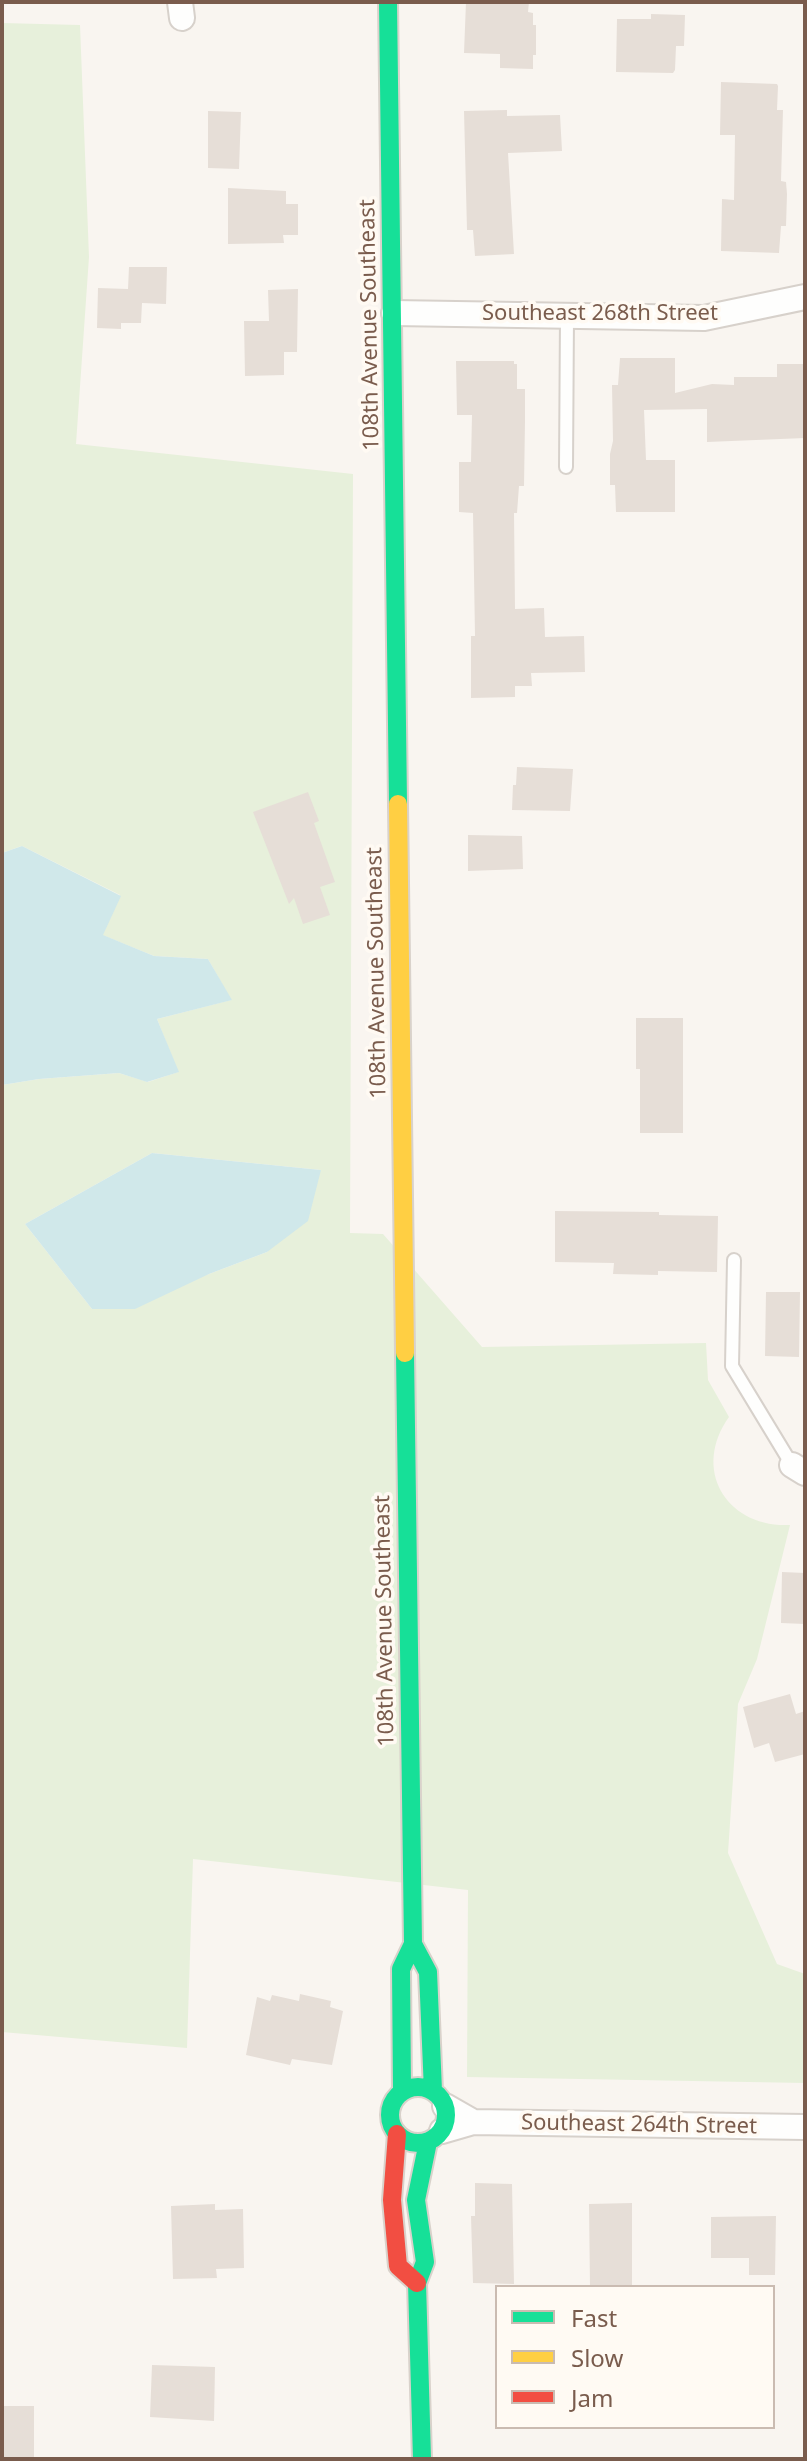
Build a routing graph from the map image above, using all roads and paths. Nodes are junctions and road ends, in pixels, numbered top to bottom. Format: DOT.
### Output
graph roads {
  1 [pos="388,2"];
  2 [pos="805,297"];
  3 [pos="394,313"];
  4 [pos="567,316"];
  5 [pos="566,467"];
  6 [pos="734,1260"];
  7 [pos="798,1469"];
  8 [pos="413,1944"];
  9 [pos="402,2091"];
  10 [pos="437,2118"];
  11 [pos="805,2127"];
  12 [pos="397,2134"];
  13 [pos="417,2283"];
  14 [pos="422,2459"];
  1 -- 3 [label="street, 108th Avenue Southeast"];
  2 -- 4 [label="street, Southeast 268th Street"];
  3 -- 4 [label="street, Southeast 268th Street"];
  3 -- 8 [label="street, 108th Avenue Southeast"];
  4 -- 5 [label="lane"];
  6 -- 7 [label="lane"];
  8 -- 9 [label="street, 108th Avenue Southeast"];
  8 -- 10 [label="street, 108th Avenue Southeast"];
  9 -- 10 [label="street"];
  9 -- 12 [label="street, 108th Avenue Southeast"];
  10 -- 11 [label="street, Southeast 264th Street"];
  10 -- 12 [label="street"];
  10 -- 13 [label="street, 108th Avenue Southeast"];
  12 -- 13 [label="street, 108th Avenue Southeast"];
  13 -- 14 [label="street, 108th Avenue Southeast"];
}
